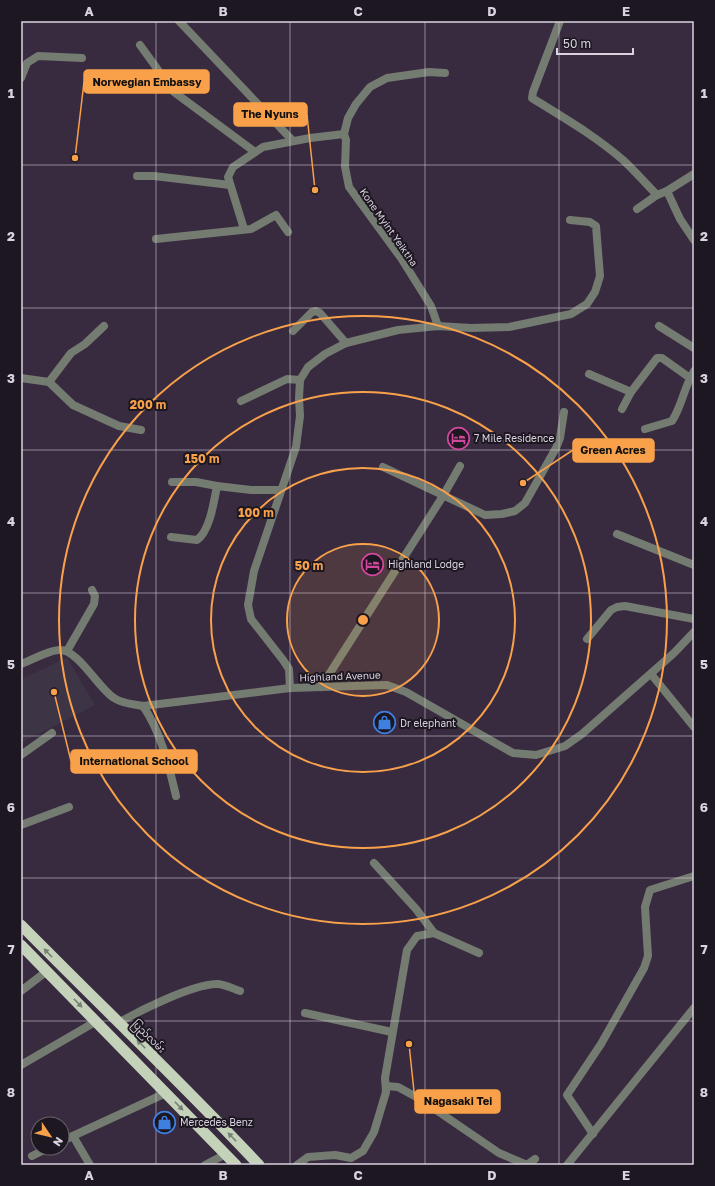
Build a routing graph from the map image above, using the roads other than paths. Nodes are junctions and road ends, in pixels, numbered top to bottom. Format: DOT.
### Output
graph roads {
  1 [pos="180,21"];
  2 [pos="560,21"];
  3 [pos="140,44"];
  4 [pos="82,58"];
  5 [pos="445,73"];
  6 [pos="21,78"];
  7 [pos="344,134"];
  8 [pos="293,141"];
  9 [pos="255,152"];
  10 [pos="694,174"];
  11 [pos="137,176"];
  12 [pos="229,181"];
  13 [pos="667,191"];
  14 [pos="657,195"];
  15 [pos="637,209"];
  16 [pos="570,220"];
  17 [pos="244,229"];
  18 [pos="288,232"];
  19 [pos="156,239"];
  20 [pos="694,240"];
  21 [pos="104,326"];
  22 [pos="438,326"];
  23 [pos="659,326"];
  24 [pos="293,331"];
  25 [pos="346,343"];
  26 [pos="694,348"];
  27 [pos="589,374"];
  28 [pos="692,375"];
  29 [pos="21,378"];
  30 [pos="300,380"];
  31 [pos="49,382"];
  32 [pos="631,392"];
  33 [pos="241,401"];
  34 [pos="622,408"];
  35 [pos="564,412"];
  36 [pos="645,428"];
  37 [pos="142,430"];
  38 [pos="460,466"];
  39 [pos="383,467"];
  40 [pos="172,482"];
  41 [pos="218,486"];
  42 [pos="281,490"];
  43 [pos="443,496"];
  44 [pos="617,534"];
  45 [pos="171,537"];
  46 [pos="694,565"];
  47 [pos="92,590"];
  48 [pos="694,619"];
  49 [pos="694,632"];
  50 [pos="587,638"];
  51 [pos="66,651"];
  52 [pos="21,664"];
  53 [pos="651,674"];
  54 [pos="321,687"];
  55 [pos="290,688"];
  56 [pos="143,706"];
  57 [pos="694,727"];
  58 [pos="52,734"];
  59 [pos="21,755"];
  60 [pos="176,796"];
  61 [pos="69,806"];
  62 [pos="21,825"];
  63 [pos="374,863"];
  64 [pos="694,876"];
  65 [pos="21,925"];
  66 [pos="434,933"];
  67 [pos="21,945"];
  68 [pos="479,953"];
  69 [pos="47,971"];
  70 [pos="240,991"];
  71 [pos="21,992"];
  72 [pos="694,1008"];
  73 [pos="305,1013"];
  74 [pos="95,1022"];
  75 [pos="118,1023"];
  76 [pos="392,1032"];
  77 [pos="21,1065"];
  78 [pos="386,1086"];
  79 [pos="166,1093"];
  80 [pos="593,1134"];
  81 [pos="73,1136"];
  82 [pos="70,1137"];
  83 [pos="226,1154"];
  84 [pos="534,1159"];
  85 [pos="90,1165"];
  86 [pos="206,1165"];
  87 [pos="236,1165"];
  88 [pos="259,1165"];
  89 [pos="297,1165"];
  90 [pos="567,1165"];
  1 -- 8 [label="street"];
  2 -- 14 [label="street"];
  3 -- 9 [label="street"];
  4 -- 6 [label="street"];
  5 -- 7 [label="street, Kone Myint Yeiktha"];
  7 -- 8 [label="street"];
  7 -- 22 [label="street, Kone Myint Yeiktha"];
  8 -- 9 [label="street"];
  9 -- 12 [label="street"];
  10 -- 13 [label="street"];
  11 -- 12 [label="street"];
  12 -- 17 [label="street"];
  13 -- 14 [label="street"];
  13 -- 20 [label="street"];
  14 -- 15 [label="street"];
  16 -- 22 [label="street"];
  17 -- 18 [label="street"];
  17 -- 19 [label="street"];
  21 -- 31 [label="street"];
  22 -- 25 [label="street"];
  23 -- 26 [label="street"];
  24 -- 25 [label="street"];
  25 -- 30 [label="street"];
  27 -- 32 [label="street"];
  28 -- 32 [label="street"];
  28 -- 36 [label="street"];
  29 -- 31 [label="street"];
  30 -- 33 [label="street"];
  30 -- 42 [label="street"];
  31 -- 37 [label="street"];
  32 -- 34 [label="street"];
  35 -- 43 [label="street"];
  38 -- 43 [label="street"];
  39 -- 43 [label="street"];
  40 -- 41 [label="street"];
  41 -- 42 [label="street"];
  41 -- 45 [label="street"];
  42 -- 55 [label="street"];
  43 -- 54 [label="street"];
  44 -- 46 [label="street"];
  47 -- 51 [label="street"];
  48 -- 50 [label="street"];
  49 -- 53 [label="street, Highland Avenue"];
  51 -- 52 [label="street"];
  51 -- 56 [label="street, Highland Avenue"];
  53 -- 54 [label="street, Highland Avenue"];
  53 -- 57 [label="street"];
  54 -- 55 [label="street, Highland Avenue"];
  55 -- 56 [label="street, Highland Avenue"];
  56 -- 60 [label="street"];
  58 -- 59 [label="street"];
  61 -- 62 [label="street"];
  63 -- 66 [label="street"];
  64 -- 80 [label="street"];
  75 -- 65 [label="highway, ပြည်လမ်း, one-way"];
  66 -- 68 [label="street"];
  66 -- 76 [label="street"];
  67 -- 69 [label="highway"];
  69 -- 71 [label="street"];
  69 -- 74 [label="highway, one-way"];
  70 -- 75 [label="street"];
  72 -- 80 [label="street"];
  73 -- 76 [label="street"];
  74 -- 77 [label="street"];
  74 -- 79 [label="highway"];
  88 -- 75 [label="highway, ပြည်လမ်း, one-way"];
  76 -- 78 [label="street"];
  78 -- 84 [label="street"];
  78 -- 89 [label="street"];
  79 -- 81 [label="street"];
  79 -- 83 [label="highway, one-way"];
  80 -- 90 [label="street"];
  81 -- 82 [label="street"];
  81 -- 85 [label="street"];
  83 -- 86 [label="street"];
  83 -- 87 [label="highway"];
}
